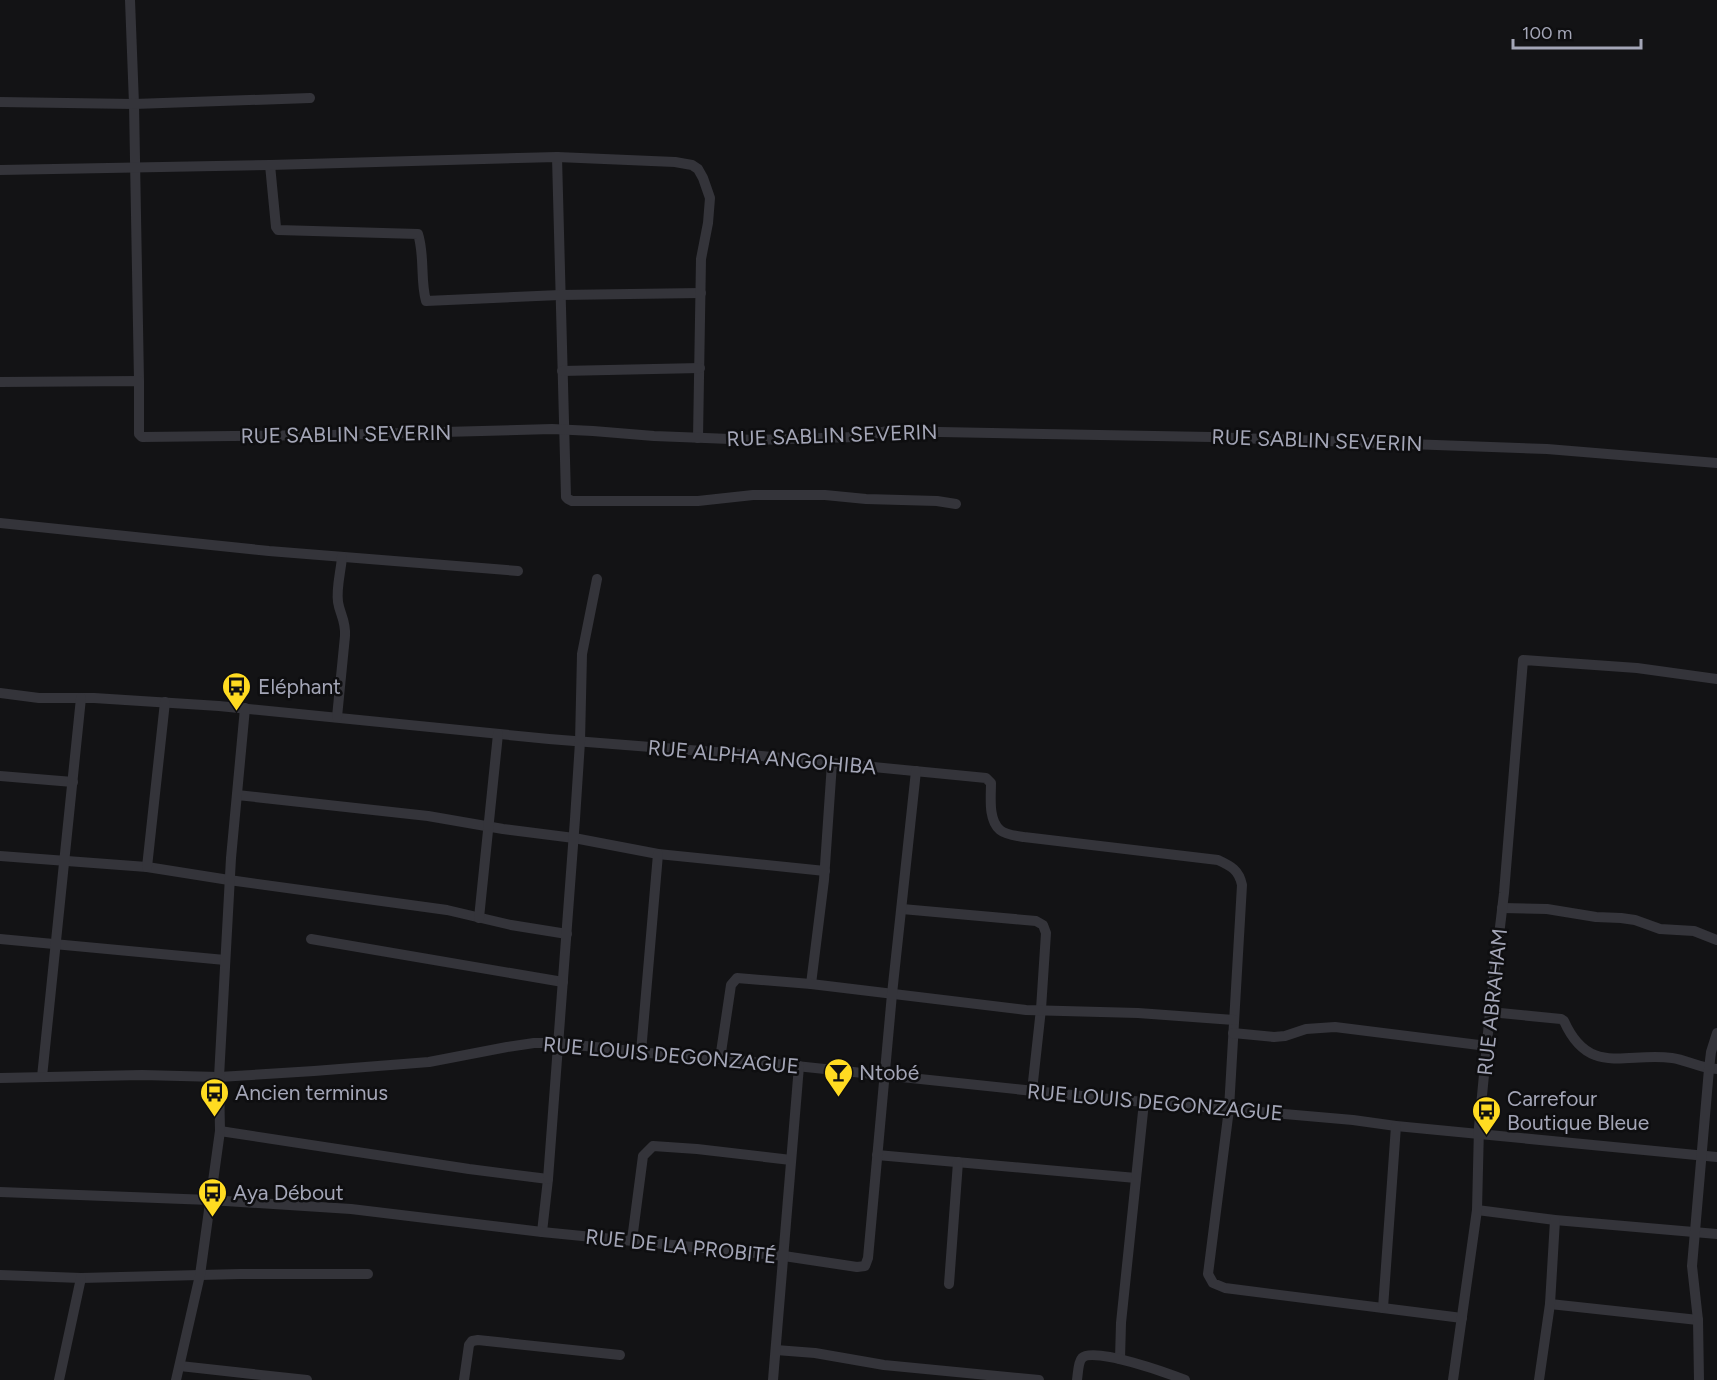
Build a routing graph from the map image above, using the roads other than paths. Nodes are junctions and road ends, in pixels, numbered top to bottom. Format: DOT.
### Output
graph roads {
  1 [pos="130,0"];
  2 [pos="310,98"];
  3 [pos="0,102"];
  4 [pos="134,104"];
  5 [pos="557,157"];
  6 [pos="270,165"];
  7 [pos="135,168"];
  8 [pos="0,170"];
  9 [pos="701,292"];
  10 [pos="560,295"];
  11 [pos="700,368"];
  12 [pos="562,371"];
  13 [pos="139,381"];
  14 [pos="0,382"];
  15 [pos="563,430"];
  16 [pos="698,438"];
  17 [pos="1717,463"];
  18 [pos="957,504"];
  19 [pos="0,523"];
  20 [pos="342,557"];
  21 [pos="518,571"];
  22 [pos="597,579"];
  23 [pos="1717,679"];
  24 [pos="0,693"];
  25 [pos="81,698"];
  26 [pos="165,702"];
  27 [pos="245,708"];
  28 [pos="337,717"];
  29 [pos="498,734"];
  30 [pos="580,742"];
  31 [pos="832,763"];
  32 [pos="915,771"];
  33 [pos="0,777"];
  34 [pos="73,782"];
  35 [pos="237,795"];
  36 [pos="488,825"];
  37 [pos="574,838"];
  38 [pos="658,854"];
  39 [pos="0,856"];
  40 [pos="65,861"];
  41 [pos="147,867"];
  42 [pos="825,871"];
  43 [pos="230,880"];
  44 [pos="1502,908"];
  45 [pos="902,909"];
  46 [pos="479,918"];
  47 [pos="567,934"];
  48 [pos="0,939"];
  49 [pos="311,939"];
  50 [pos="1717,940"];
  51 [pos="56,943"];
  52 [pos="225,960"];
  53 [pos="563,982"];
  54 [pos="811,984"];
  55 [pos="892,994"];
  56 [pos="1041,1009"];
  57 [pos="1490,1012"];
  58 [pos="1234,1020"];
  59 [pos="1233,1033"];
  60 [pos="1717,1033"];
  61 [pos="558,1043"];
  62 [pos="1486,1046"];
  63 [pos="641,1052"];
  64 [pos="720,1059"];
  65 [pos="799,1066"];
  66 [pos="1713,1069"];
  67 [pos="884,1076"];
  68 [pos="42,1077"];
  69 [pos="219,1077"];
  70 [pos="0,1078"];
  71 [pos="1032,1091"];
  72 [pos="1144,1102"];
  73 [pos="1228,1109"];
  74 [pos="1396,1126"];
  75 [pos="220,1131"];
  76 [pos="1479,1133"];
  77 [pos="877,1155"];
  78 [pos="1701,1155"];
  79 [pos="1717,1157"];
  80 [pos="791,1160"];
  81 [pos="958,1162"];
  82 [pos="1136,1178"];
  83 [pos="548,1179"];
  84 [pos="0,1192"];
  85 [pos="210,1200"];
  86 [pos="1477,1210"];
  87 [pos="1555,1220"];
  88 [pos="542,1232"];
  89 [pos="1695,1232"];
  90 [pos="1717,1234"];
  91 [pos="632,1240"];
  92 [pos="784,1256"];
  93 [pos="368,1274"];
  94 [pos="0,1275"];
  95 [pos="200,1275"];
  96 [pos="81,1278"];
  97 [pos="949,1284"];
  98 [pos="1550,1304"];
  99 [pos="1383,1308"];
  100 [pos="1462,1318"];
  101 [pos="1698,1320"];
  102 [pos="776,1350"];
  103 [pos="620,1355"];
  104 [pos="1120,1359"];
  105 [pos="180,1366"];
  106 [pos="59,1380"];
  107 [pos="176,1380"];
  108 [pos="307,1380"];
  109 [pos="464,1380"];
  110 [pos="773,1380"];
  111 [pos="1039,1380"];
  112 [pos="1077,1380"];
  113 [pos="1185,1380"];
  114 [pos="1453,1380"];
  115 [pos="1539,1380"];
  116 [pos="1699,1380"];
  1 -- 4 [label="street"];
  2 -- 4 [label="street"];
  3 -- 4 [label="street"];
  4 -- 7 [label="street"];
  5 -- 6 [label="street"];
  5 -- 9 [label="street"];
  5 -- 10 [label="street"];
  6 -- 7 [label="street"];
  6 -- 10 [label="street"];
  7 -- 8 [label="street"];
  7 -- 13 [label="street"];
  9 -- 10 [label="street"];
  9 -- 11 [label="street"];
  10 -- 12 [label="street"];
  11 -- 12 [label="street"];
  11 -- 16 [label="street"];
  12 -- 15 [label="street"];
  13 -- 14 [label="street"];
  13 -- 15 [label="street, RUE SABLIN SEVERIN"];
  15 -- 16 [label="street, RUE SABLIN SEVERIN"];
  15 -- 18 [label="street"];
  16 -- 17 [label="street, RUE SABLIN SEVERIN"];
  19 -- 20 [label="street"];
  20 -- 21 [label="street"];
  20 -- 28 [label="street"];
  22 -- 30 [label="street"];
  23 -- 44 [label="street, RUE ABRAHAM"];
  24 -- 25 [label="street, RUE ALPHA ANGOHIBA"];
  25 -- 26 [label="street, RUE ALPHA ANGOHIBA"];
  25 -- 34 [label="street"];
  26 -- 27 [label="street, RUE ALPHA ANGOHIBA"];
  26 -- 41 [label="street"];
  27 -- 28 [label="street, RUE ALPHA ANGOHIBA"];
  27 -- 35 [label="street"];
  28 -- 29 [label="street, RUE ALPHA ANGOHIBA"];
  29 -- 30 [label="street, RUE ALPHA ANGOHIBA"];
  29 -- 36 [label="street"];
  30 -- 31 [label="street, RUE ALPHA ANGOHIBA"];
  30 -- 37 [label="street"];
  31 -- 32 [label="street, RUE ALPHA ANGOHIBA"];
  31 -- 42 [label="street"];
  32 -- 45 [label="street, RUE DE LA PROBITÉ"];
  32 -- 58 [label="street, RUE ALPHA ANGOHIBA"];
  33 -- 34 [label="street"];
  34 -- 40 [label="street"];
  35 -- 36 [label="street"];
  35 -- 43 [label="street"];
  36 -- 37 [label="street"];
  36 -- 46 [label="street"];
  37 -- 38 [label="street"];
  37 -- 47 [label="street"];
  38 -- 42 [label="street"];
  38 -- 63 [label="street"];
  39 -- 40 [label="street"];
  40 -- 41 [label="street"];
  40 -- 51 [label="street"];
  41 -- 43 [label="street"];
  42 -- 54 [label="street"];
  43 -- 46 [label="street"];
  43 -- 52 [label="street"];
  44 -- 50 [label="street"];
  44 -- 57 [label="street, RUE ABRAHAM"];
  45 -- 55 [label="street, RUE DE LA PROBITÉ"];
  45 -- 56 [label="street"];
  46 -- 47 [label="street"];
  47 -- 53 [label="street"];
  48 -- 51 [label="street"];
  49 -- 53 [label="street"];
  51 -- 52 [label="street"];
  51 -- 68 [label="street"];
  52 -- 69 [label="street"];
  53 -- 61 [label="street"];
  54 -- 55 [label="street"];
  54 -- 64 [label="street"];
  55 -- 56 [label="street"];
  55 -- 67 [label="street, RUE DE LA PROBITÉ"];
  56 -- 58 [label="street"];
  56 -- 71 [label="street"];
  57 -- 62 [label="street, RUE ABRAHAM"];
  57 -- 66 [label="street"];
  58 -- 59 [label="street, RUE ALPHA ANGOHIBA"];
  59 -- 62 [label="street"];
  59 -- 73 [label="street, RUE ALPHA ANGOHIBA"];
  60 -- 66 [label="street"];
  61 -- 63 [label="street, RUE LOUIS DEGONZAGUE"];
  61 -- 69 [label="street, RUE LOUIS DEGONZAGUE"];
  61 -- 83 [label="street"];
  62 -- 76 [label="street, RUE ABRAHAM"];
  63 -- 64 [label="street, RUE LOUIS DEGONZAGUE"];
  64 -- 65 [label="street, RUE LOUIS DEGONZAGUE"];
  65 -- 67 [label="street, RUE LOUIS DEGONZAGUE"];
  65 -- 80 [label="street"];
  66 -- 78 [label="street"];
  67 -- 71 [label="street, RUE LOUIS DEGONZAGUE"];
  67 -- 77 [label="street, RUE DE LA PROBITÉ"];
  68 -- 69 [label="street, RUE LOUIS DEGONZAGUE"];
  68 -- 70 [label="street, RUE LOUIS DEGONZAGUE"];
  69 -- 75 [label="street"];
  71 -- 72 [label="street, RUE LOUIS DEGONZAGUE"];
  72 -- 73 [label="street, RUE LOUIS DEGONZAGUE"];
  72 -- 82 [label="street"];
  73 -- 74 [label="street, RUE LOUIS DEGONZAGUE"];
  73 -- 99 [label="street, RUE ALPHA ANGOHIBA"];
  74 -- 76 [label="street, RUE LOUIS DEGONZAGUE"];
  74 -- 99 [label="street"];
  75 -- 83 [label="street"];
  75 -- 85 [label="street"];
  76 -- 78 [label="street, RUE LOUIS DEGONZAGUE"];
  76 -- 86 [label="street, RUE ABRAHAM"];
  77 -- 81 [label="street"];
  77 -- 92 [label="street, RUE DE LA PROBITÉ"];
  78 -- 79 [label="street, RUE LOUIS DEGONZAGUE"];
  78 -- 89 [label="street"];
  80 -- 91 [label="street"];
  80 -- 92 [label="street"];
  81 -- 82 [label="street"];
  81 -- 97 [label="street"];
  82 -- 104 [label="street"];
  83 -- 88 [label="street"];
  84 -- 85 [label="street, RUE DE LA PROBITÉ"];
  85 -- 88 [label="street, RUE DE LA PROBITÉ"];
  85 -- 95 [label="street"];
  86 -- 87 [label="street"];
  86 -- 100 [label="street, RUE ABRAHAM"];
  87 -- 89 [label="street"];
  87 -- 98 [label="street"];
  88 -- 91 [label="street, RUE DE LA PROBITÉ"];
  89 -- 90 [label="street"];
  89 -- 101 [label="street"];
  91 -- 92 [label="street, RUE DE LA PROBITÉ"];
  92 -- 102 [label="street"];
  93 -- 95 [label="street"];
  94 -- 96 [label="street"];
  95 -- 96 [label="street"];
  95 -- 105 [label="street"];
  96 -- 106 [label="street"];
  98 -- 101 [label="street"];
  98 -- 115 [label="street"];
  99 -- 100 [label="street"];
  100 -- 114 [label="street, RUE ABRAHAM"];
  101 -- 116 [label="street"];
  102 -- 110 [label="street"];
  102 -- 111 [label="street"];
  103 -- 109 [label="street"];
  104 -- 112 [label="street"];
  104 -- 113 [label="street"];
  105 -- 107 [label="street"];
  105 -- 108 [label="street"];
}
